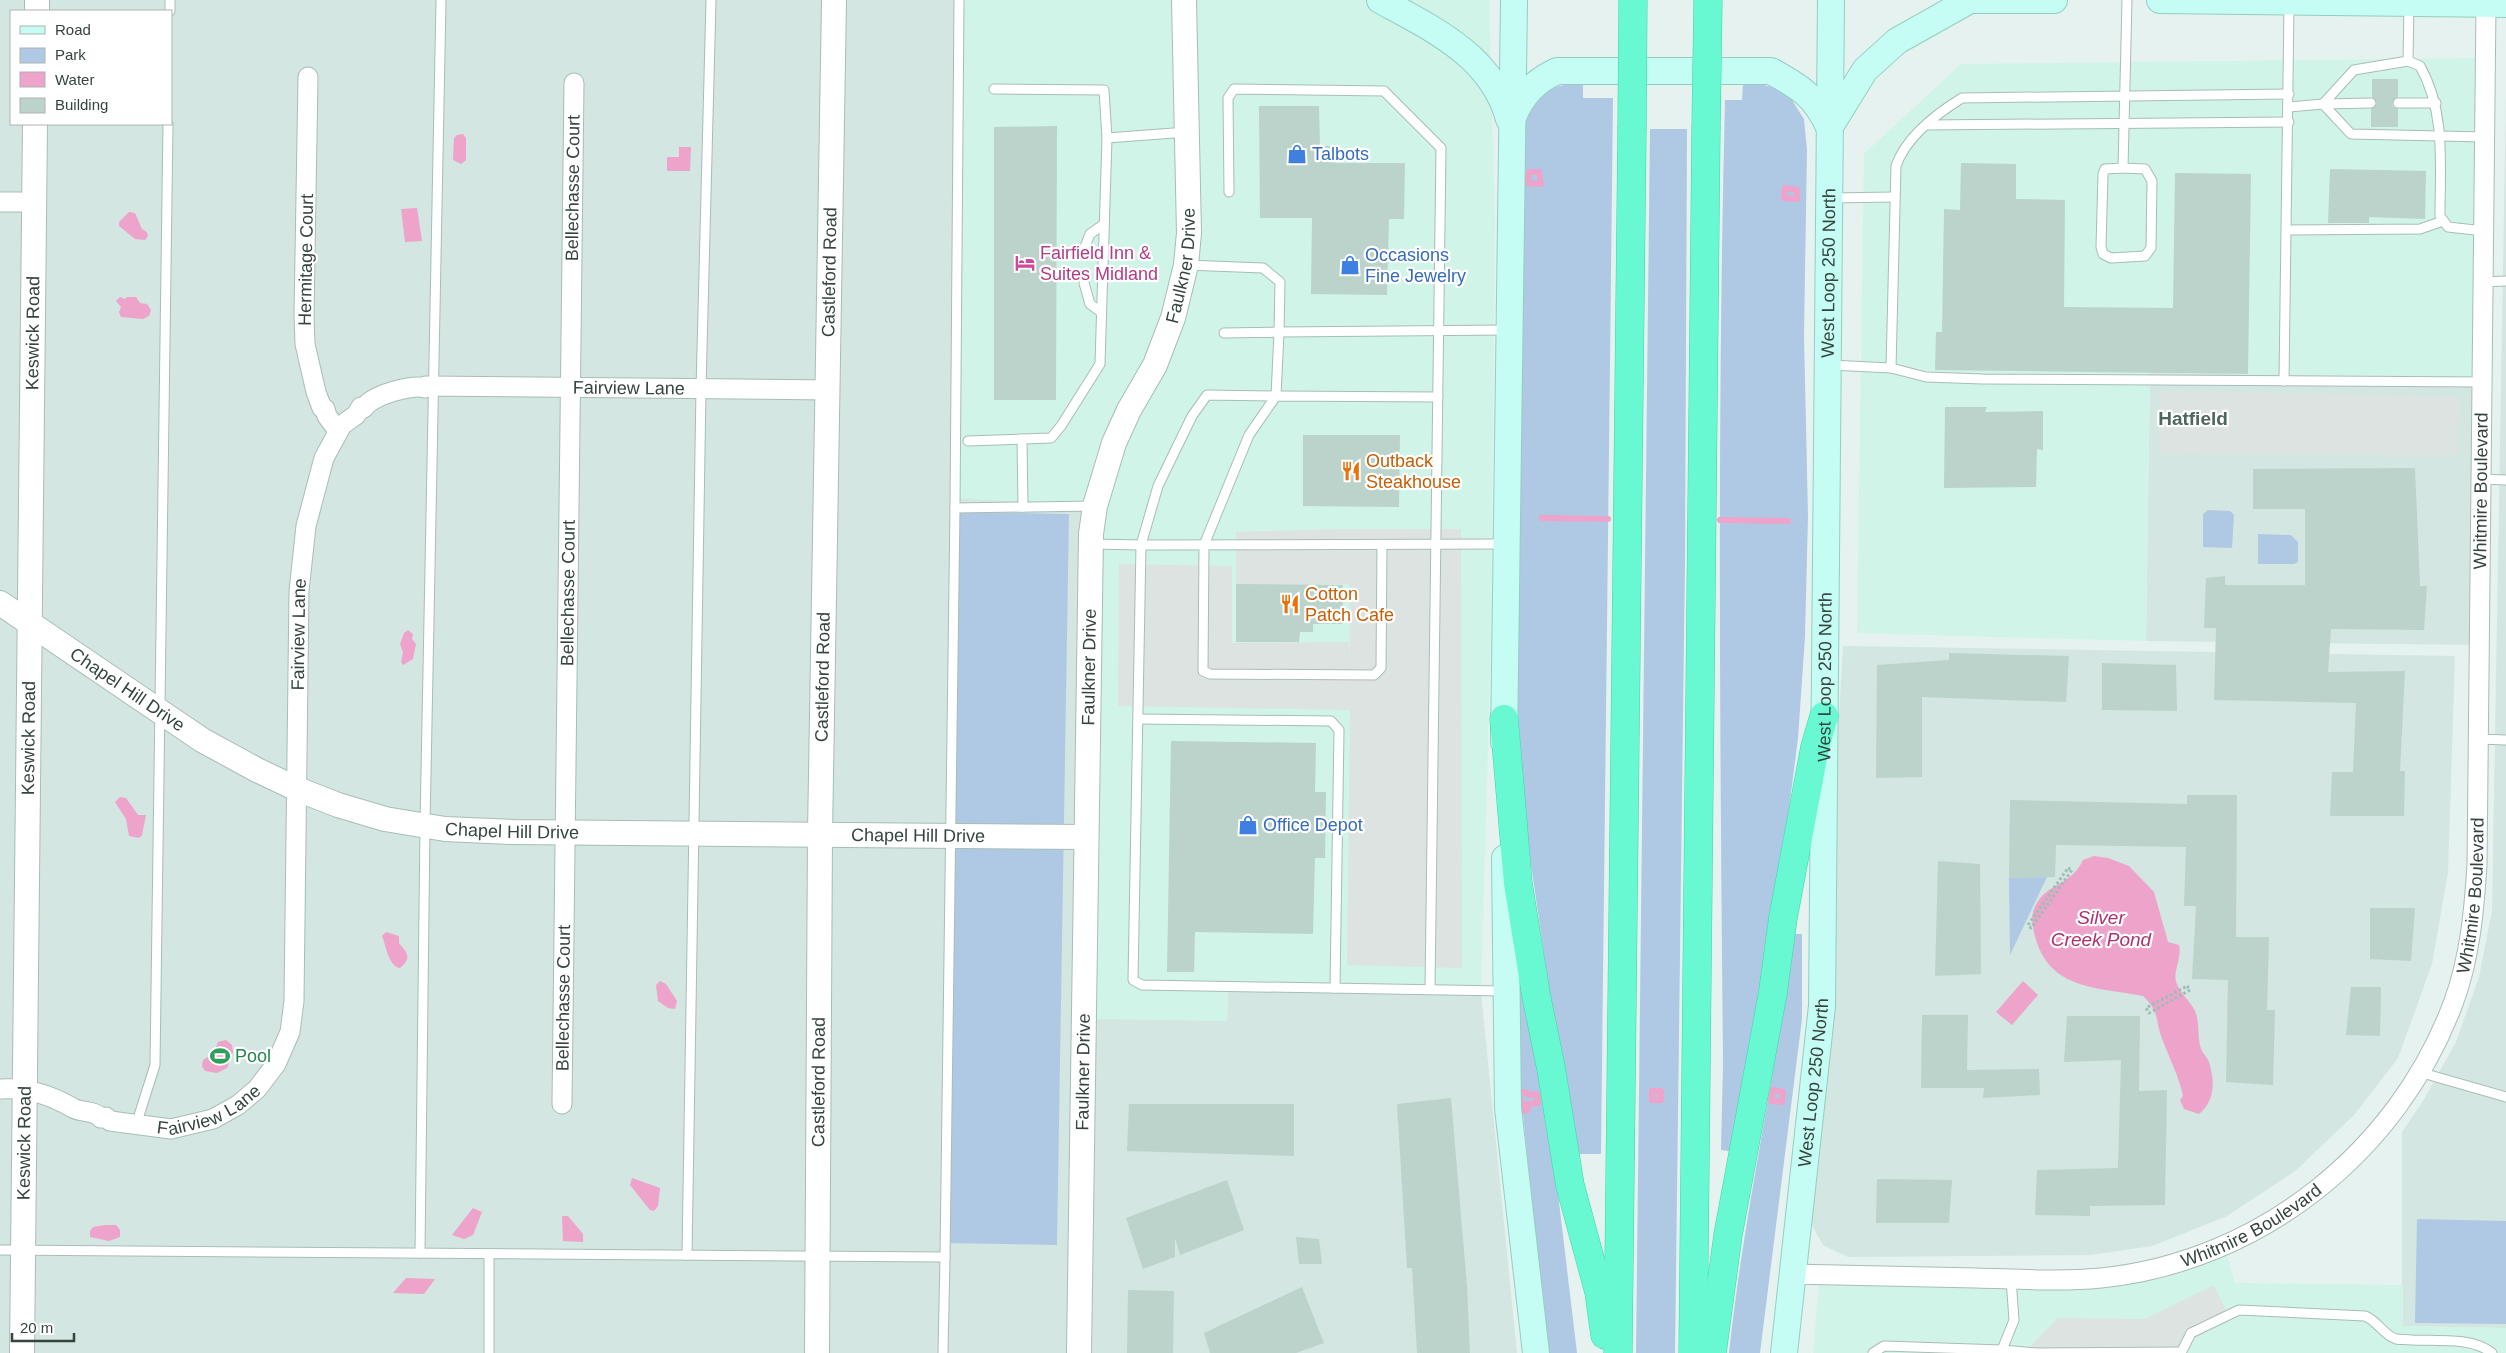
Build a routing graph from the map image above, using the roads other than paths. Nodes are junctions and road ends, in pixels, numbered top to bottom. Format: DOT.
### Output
graph roads {
  1 [pos="441,0"];
  2 [pos="711,0"];
  3 [pos="834,0"];
  4 [pos="959,0"];
  5 [pos="1184,0"];
  6 [pos="1380,0"];
  7 [pos="1514,0"];
  8 [pos="1633,0"];
  9 [pos="1708,0"];
  10 [pos="1831,0"];
  11 [pos="1957,0"];
  12 [pos="1970,0"];
  13 [pos="2011,0"];
  14 [pos="2054,0"];
  15 [pos="2127,0"];
  16 [pos="2160,0"];
  17 [pos="2289,2"];
  18 [pos="2409,3"];
  19 [pos="2496,4"];
  20 [pos="2408,62"];
  21 [pos="308,77"];
  22 [pos="574,82"];
  23 [pos="994,90"];
  24 [pos="2289,94"];
  25 [pos="2123,96"];
  26 [pos="2398,103"];
  27 [pos="2436,103"];
  28 [pos="2323,104"];
  29 [pos="2372,104"];
  30 [pos="2289,107"];
  31 [pos="2288,122"];
  32 [pos="2123,124"];
  33 [pos="35,125"];
  34 [pos="168,125"];
  35 [pos="1926,125"];
  36 [pos="1513,127"];
  37 [pos="1829,128"];
  38 [pos="1187,132"];
  39 [pos="2440,135"];
  40 [pos="2485,136"];
  41 [pos="1107,138"];
  42 [pos="2123,168"];
  43 [pos="1229,192"];
  44 [pos="1828,198"];
  45 [pos="1894,198"];
  46 [pos="0,202"];
  47 [pos="34,202"];
  48 [pos="2443,221"];
  49 [pos="1104,224"];
  50 [pos="2287,230"];
  51 [pos="2484,231"];
  52 [pos="1083,252"];
  53 [pos="1186,265"];
  54 [pos="2506,281"];
  55 [pos="2483,282"];
  56 [pos="1084,283"];
  57 [pos="1101,312"];
  58 [pos="1510,330"];
  59 [pos="1438,331"];
  60 [pos="1279,332"];
  61 [pos="1224,333"];
  62 [pos="1827,365"];
  63 [pos="1891,368"];
  64 [pos="2284,381"];
  65 [pos="2482,382"];
  66 [pos="435,386"];
  67 [pos="570,387"];
  68 [pos="702,389"];
  69 [pos="829,390"];
  70 [pos="1276,396"];
  71 [pos="1438,397"];
  72 [pos="338,431"];
  73 [pos="1022,439"];
  74 [pos="968,441"];
  75 [pos="2481,480"];
  76 [pos="2506,480"];
  77 [pos="1094,506"];
  78 [pos="1023,507"];
  79 [pos="955,508"];
  80 [pos="1090,544"];
  81 [pos="1506,544"];
  82 [pos="1141,545"];
  83 [pos="1204,545"];
  84 [pos="1382,545"];
  85 [pos="1437,545"];
  86 [pos="0,603"];
  87 [pos="29,624"];
  88 [pos="160,710"];
  89 [pos="1824,716"];
  90 [pos="1139,719"];
  91 [pos="1504,719"];
  92 [pos="2478,739"];
  93 [pos="2506,740"];
  94 [pos="297,789"];
  95 [pos="425,825"];
  96 [pos="564,832"];
  97 [pos="695,833"];
  98 [pos="820,834"];
  99 [pos="950,835"];
  100 [pos="1085,837"];
  101 [pos="1335,988"];
  102 [pos="1430,990"];
  103 [pos="1507,991"];
  104 [pos="2420,1072"];
  105 [pos="0,1089"];
  106 [pos="24,1091"];
  107 [pos="2506,1097"];
  108 [pos="562,1104"];
  109 [pos="136,1126"];
  110 [pos="11,1250"];
  111 [pos="420,1253"];
  112 [pos="489,1254"];
  113 [pos="687,1255"];
  114 [pos="817,1256"];
  115 [pos="945,1257"];
  116 [pos="1791,1274"];
  117 [pos="2011,1279"];
  118 [pos="2001,1352"];
  119 [pos="22,1353"];
  120 [pos="489,1353"];
  121 [pos="817,1353"];
  122 [pos="943,1353"];
  123 [pos="1079,1353"];
  124 [pos="1536,1353"];
  125 [pos="1608,1353"];
  126 [pos="1618,1353"];
  127 [pos="1693,1353"];
  128 [pos="1712,1353"];
  129 [pos="1784,1353"];
  130 [pos="1873,1353"];
  131 [pos="2037,1353"];
  132 [pos="2181,1353"];
  133 [pos="2492,1353"];
  1 -- 66 [label="lane"];
  2 -- 68 [label="lane"];
  3 -- 69 [label="street, Castleford Road"];
  4 -- 79 [label="lane"];
  5 -- 38 [label="street, Faulkner Drive"];
  6 -- 36 [label="main road"];
  7 -- 36 [label="main road"];
  8 -- 126 [label="highway, bridge"];
  9 -- 127 [label="highway, bridge"];
  10 -- 37 [label="main road, West Loop 250 North"];
  11 -- 12 [label="main road"];
  12 -- 13 [label="main road"];
  12 -- 37 [label="main road"];
  13 -- 14 [label="main road"];
  15 -- 25 [label="lane"];
  16 -- 17 [label="main road"];
  17 -- 18 [label="main road"];
  17 -- 24 [label="lane"];
  18 -- 19 [label="main road"];
  18 -- 20 [label="lane"];
  19 -- 40 [label="street, Whitmire Boulevard"];
  20 -- 27 [label="lane"];
  20 -- 28 [label="lane"];
  21 -- 72 [label="street, Hermitage Court"];
  22 -- 67 [label="street, Bellechasse Court"];
  23 -- 41 [label="lane"];
  24 -- 25 [label="lane"];
  24 -- 30 [label="lane"];
  25 -- 32 [label="lane"];
  25 -- 35 [label="lane"];
  26 -- 27 [label="lane"];
  27 -- 39 [label="lane"];
  28 -- 29 [label="lane"];
  28 -- 30 [label="lane"];
  28 -- 39 [label="lane"];
  30 -- 31 [label="lane"];
  31 -- 32 [label="lane"];
  31 -- 50 [label="lane"];
  32 -- 35 [label="lane"];
  32 -- 42 [label="lane"];
  33 -- 47 [label="street, Keswick Road"];
  34 -- 88 [label="lane"];
  35 -- 45 [label="lane"];
  36 -- 37 [label="main road"];
  36 -- 58 [label="main road"];
  37 -- 44 [label="main road, West Loop 250 North"];
  38 -- 41 [label="lane"];
  38 -- 53 [label="street, Faulkner Drive"];
  39 -- 40 [label="lane"];
  39 -- 48 [label="lane"];
  40 -- 51 [label="street, Whitmire Boulevard"];
  41 -- 49 [label="lane"];
  42 -- 42 [label="lane"];
  43 -- 59 [label="lane"];
  44 -- 45 [label="lane"];
  44 -- 62 [label="main road, West Loop 250 North"];
  45 -- 63 [label="lane"];
  46 -- 47 [label="street"];
  47 -- 87 [label="street, Keswick Road"];
  48 -- 50 [label="lane"];
  48 -- 51 [label="lane"];
  49 -- 52 [label="lane"];
  49 -- 57 [label="lane"];
  50 -- 64 [label="lane"];
  51 -- 55 [label="street, Whitmire Boulevard"];
  53 -- 60 [label="lane"];
  53 -- 77 [label="street, Faulkner Drive"];
  54 -- 55 [label="lane"];
  55 -- 65 [label="street, Whitmire Boulevard"];
  56 -- 57 [label="lane"];
  57 -- 73 [label="lane"];
  58 -- 59 [label="lane"];
  58 -- 81 [label="main road"];
  59 -- 60 [label="lane"];
  59 -- 71 [label="lane"];
  60 -- 61 [label="lane"];
  60 -- 70 [label="lane"];
  62 -- 63 [label="lane"];
  62 -- 89 [label="main road, West Loop 250 North"];
  63 -- 64 [label="lane"];
  64 -- 65 [label="lane"];
  65 -- 75 [label="street, Whitmire Boulevard"];
  66 -- 67 [label="street, Fairview Lane"];
  66 -- 72 [label="street, Fairview Lane"];
  66 -- 95 [label="lane"];
  67 -- 68 [label="street, Fairview Lane"];
  67 -- 96 [label="street, Bellechasse Court"];
  68 -- 69 [label="street, Fairview Lane"];
  68 -- 97 [label="lane"];
  69 -- 98 [label="street, Castleford Road"];
  70 -- 71 [label="lane"];
  70 -- 82 [label="lane"];
  70 -- 83 [label="lane"];
  71 -- 85 [label="lane"];
  72 -- 94 [label="street, Fairview Lane"];
  73 -- 74 [label="lane"];
  73 -- 78 [label="lane"];
  75 -- 76 [label="lane"];
  75 -- 92 [label="street, Whitmire Boulevard"];
  77 -- 78 [label="lane"];
  77 -- 80 [label="street, Faulkner Drive"];
  78 -- 79 [label="lane"];
  79 -- 99 [label="lane"];
  80 -- 82 [label="lane"];
  80 -- 100 [label="street, Faulkner Drive"];
  81 -- 85 [label="lane"];
  81 -- 91 [label="main road"];
  82 -- 83 [label="lane"];
  82 -- 90 [label="lane"];
  83 -- 84 [label="lane"];
  83 -- 84 [label="lane"];
  84 -- 85 [label="lane"];
  85 -- 102 [label="lane"];
  86 -- 87 [label="street, Chapel Hill Drive"];
  87 -- 88 [label="street, Chapel Hill Drive"];
  87 -- 106 [label="street, Keswick Road"];
  88 -- 94 [label="street, Chapel Hill Drive"];
  88 -- 109 [label="lane"];
  89 -- 116 [label="main road, West Loop 250 North"];
  89 -- 128 [label="highway"];
  90 -- 101 [label="lane"];
  90 -- 101 [label="lane"];
  91 -- 103 [label="main road"];
  91 -- 125 [label="highway"];
  92 -- 93 [label="lane"];
  92 -- 104 [label="street, Whitmire Boulevard"];
  94 -- 95 [label="street, Chapel Hill Drive"];
  94 -- 109 [label="street, Fairview Lane"];
  95 -- 96 [label="street, Chapel Hill Drive"];
  95 -- 111 [label="lane"];
  96 -- 97 [label="street, Chapel Hill Drive"];
  96 -- 108 [label="street, Bellechasse Court"];
  97 -- 98 [label="street, Chapel Hill Drive"];
  97 -- 113 [label="lane"];
  98 -- 99 [label="street, Chapel Hill Drive"];
  98 -- 114 [label="street, Castleford Road"];
  99 -- 100 [label="street, Chapel Hill Drive"];
  99 -- 115 [label="lane"];
  100 -- 123 [label="street, Faulkner Drive"];
  101 -- 102 [label="lane"];
  102 -- 103 [label="lane"];
  103 -- 124 [label="main road"];
  104 -- 107 [label="lane"];
  104 -- 117 [label="street, Whitmire Boulevard"];
  105 -- 106 [label="street, Fairview Lane"];
  106 -- 109 [label="street, Fairview Lane"];
  106 -- 110 [label="street, Keswick Road"];
  110 -- 111 [label="lane"];
  110 -- 119 [label="street, Keswick Road"];
  111 -- 112 [label="lane"];
  112 -- 113 [label="lane"];
  112 -- 120 [label="lane"];
  113 -- 114 [label="lane"];
  114 -- 115 [label="lane"];
  114 -- 121 [label="street, Castleford Road"];
  115 -- 122 [label="lane"];
  116 -- 117 [label="street, Whitmire Boulevard"];
  116 -- 129 [label="main road, West Loop 250 North"];
  117 -- 118 [label="lane"];
  118 -- 130 [label="lane"];
  118 -- 131 [label="lane"];
  131 -- 132 [label="lane"];
  132 -- 133 [label="lane"];
}
